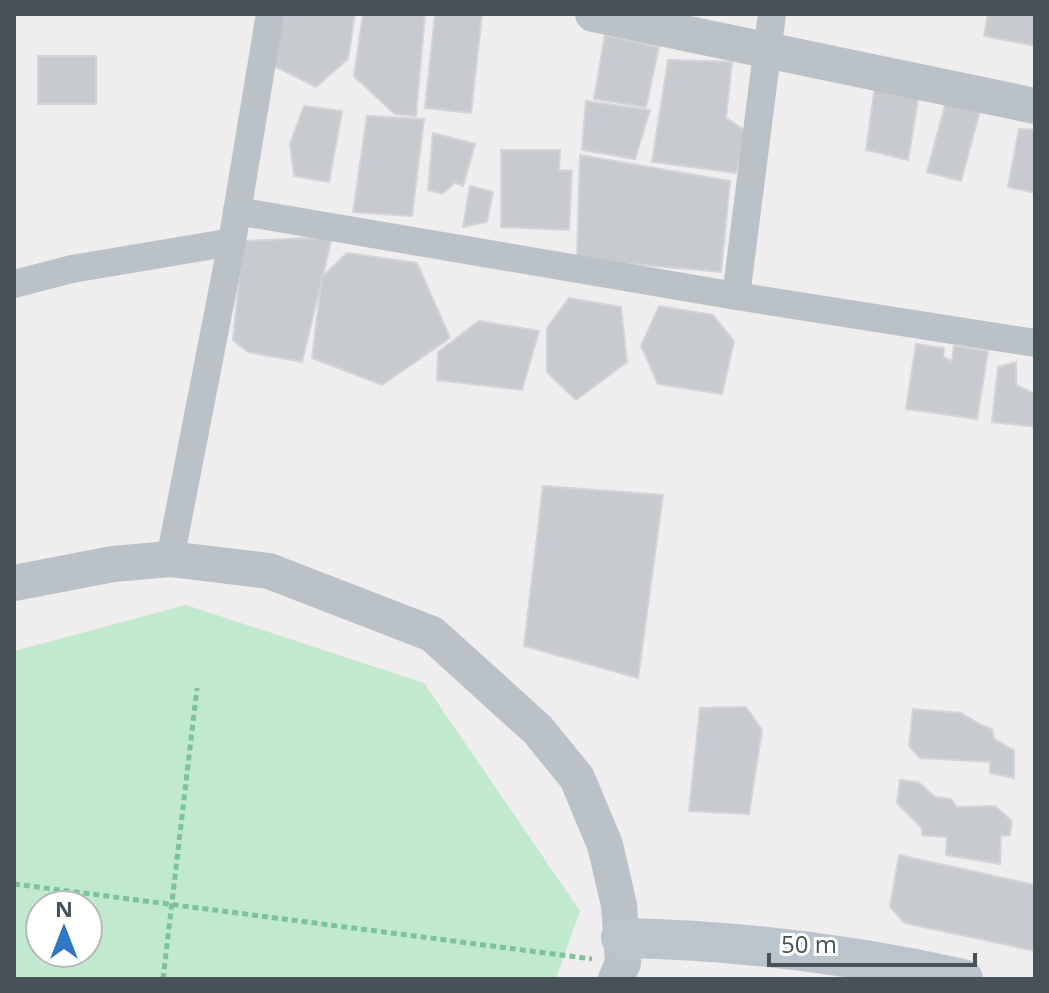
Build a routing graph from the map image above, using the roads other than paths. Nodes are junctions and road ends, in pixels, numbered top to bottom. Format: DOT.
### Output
graph roads {
  1 [pos="270,14"];
  2 [pos="593,14"];
  3 [pos="772,14"];
  4 [pos="767,50"];
  5 [pos="1035,106"];
  6 [pos="237,211"];
  7 [pos="232,242"];
  8 [pos="14,284"];
  9 [pos="736,296"];
  10 [pos="1035,343"];
  11 [pos="170,559"];
  12 [pos="14,583"];
  13 [pos="620,960"];
  14 [pos="963,979"];
  1 -- 6 [label="street"];
  2 -- 4 [label="street"];
  3 -- 4 [label="street"];
  4 -- 5 [label="street"];
  4 -- 9 [label="street"];
  6 -- 7 [label="street"];
  6 -- 9 [label="street"];
  7 -- 8 [label="street"];
  7 -- 11 [label="street"];
  9 -- 10 [label="street"];
  11 -- 12 [label="street"];
  11 -- 13 [label="street"];
  13 -- 14 [label="main road"];
}
